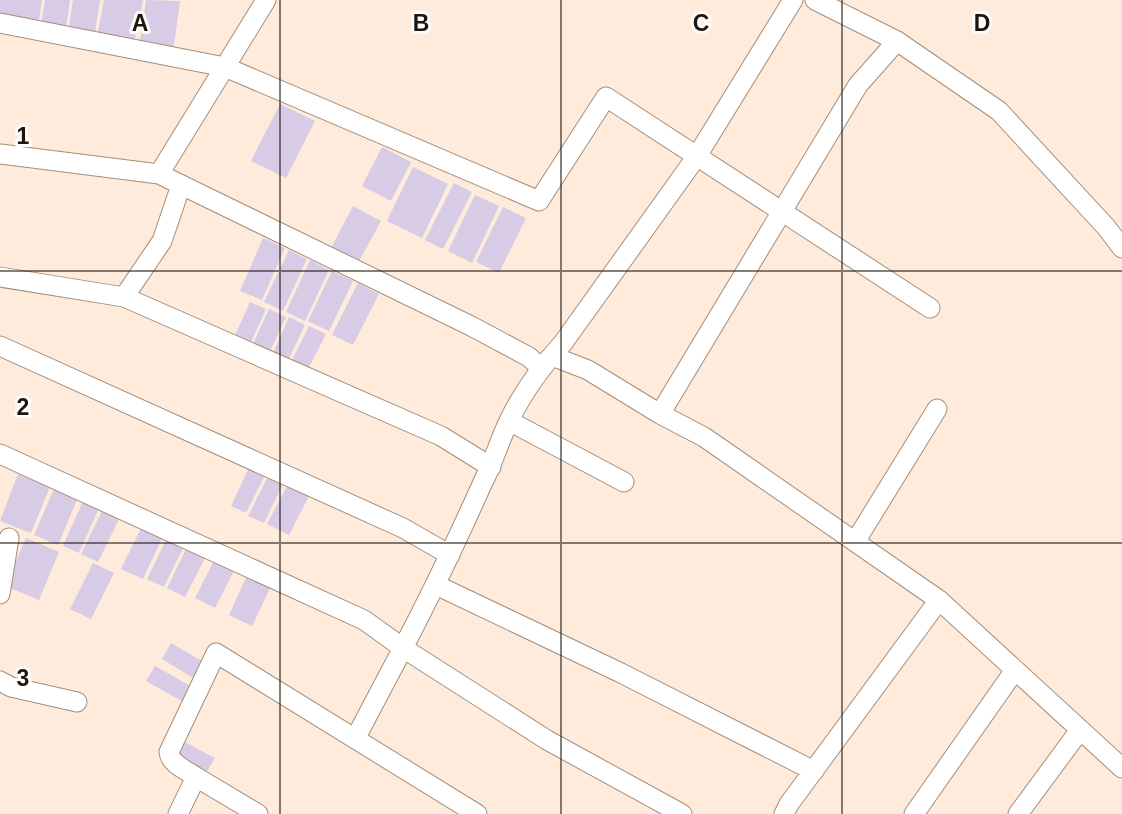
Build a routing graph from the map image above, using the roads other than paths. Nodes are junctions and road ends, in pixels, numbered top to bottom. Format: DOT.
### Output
graph roads {
  1 [pos="266,0"];
  2 [pos="793,0"];
  3 [pos="815,0"];
  4 [pos="0,23"];
  5 [pos="897,41"];
  6 [pos="225,67"];
  7 [pos="0,154"];
  8 [pos="697,156"];
  9 [pos="159,174"];
  10 [pos="181,185"];
  11 [pos="782,212"];
  12 [pos="1121,242"];
  13 [pos="0,277"];
  14 [pos="124,297"];
  15 [pos="930,307"];
  16 [pos="0,346"];
  17 [pos="547,362"];
  18 [pos="937,409"];
  19 [pos="660,414"];
  20 [pos="509,421"];
  21 [pos="0,454"];
  22 [pos="491,467"];
  23 [pos="624,482"];
  24 [pos="9,538"];
  25 [pos="855,542"];
  26 [pos="450,555"];
  27 [pos="436,584"];
  28 [pos="0,594"];
  29 [pos="939,600"];
  30 [pos="403,648"];
  31 [pos="1015,670"];
  32 [pos="0,681"];
  33 [pos="77,702"];
  34 [pos="1080,730"];
  35 [pos="355,739"];
  36 [pos="1122,768"];
  37 [pos="814,771"];
  38 [pos="196,777"];
  39 [pos="178,814"];
  40 [pos="258,814"];
  41 [pos="477,814"];
  42 [pos="682,814"];
  43 [pos="784,814"];
  44 [pos="914,814"];
  45 [pos="1018,814"];
  1 -- 6 [label="street"];
  2 -- 8 [label="street"];
  3 -- 5 [label="street"];
  4 -- 6 [label="street"];
  5 -- 11 [label="street"];
  5 -- 12 [label="street"];
  6 -- 8 [label="street"];
  6 -- 9 [label="street"];
  7 -- 9 [label="street"];
  8 -- 11 [label="street"];
  8 -- 17 [label="street"];
  9 -- 10 [label="street"];
  10 -- 14 [label="street"];
  10 -- 17 [label="street"];
  11 -- 15 [label="street"];
  11 -- 19 [label="street"];
  13 -- 14 [label="street"];
  14 -- 22 [label="street"];
  16 -- 26 [label="street"];
  17 -- 19 [label="street"];
  17 -- 20 [label="street"];
  18 -- 25 [label="street"];
  19 -- 25 [label="street"];
  20 -- 22 [label="street"];
  20 -- 23 [label="street"];
  21 -- 30 [label="street"];
  22 -- 26 [label="street"];
  24 -- 28 [label="street"];
  25 -- 29 [label="street"];
  26 -- 27 [label="street"];
  27 -- 30 [label="street"];
  27 -- 37 [label="street"];
  29 -- 31 [label="street"];
  29 -- 37 [label="street"];
  30 -- 35 [label="street"];
  30 -- 42 [label="street"];
  31 -- 34 [label="street"];
  31 -- 44 [label="street"];
  32 -- 33 [label="street"];
  34 -- 36 [label="street"];
  34 -- 45 [label="street"];
  35 -- 38 [label="street"];
  35 -- 41 [label="street"];
  37 -- 43 [label="street"];
  38 -- 39 [label="street"];
  38 -- 40 [label="street"];
}
